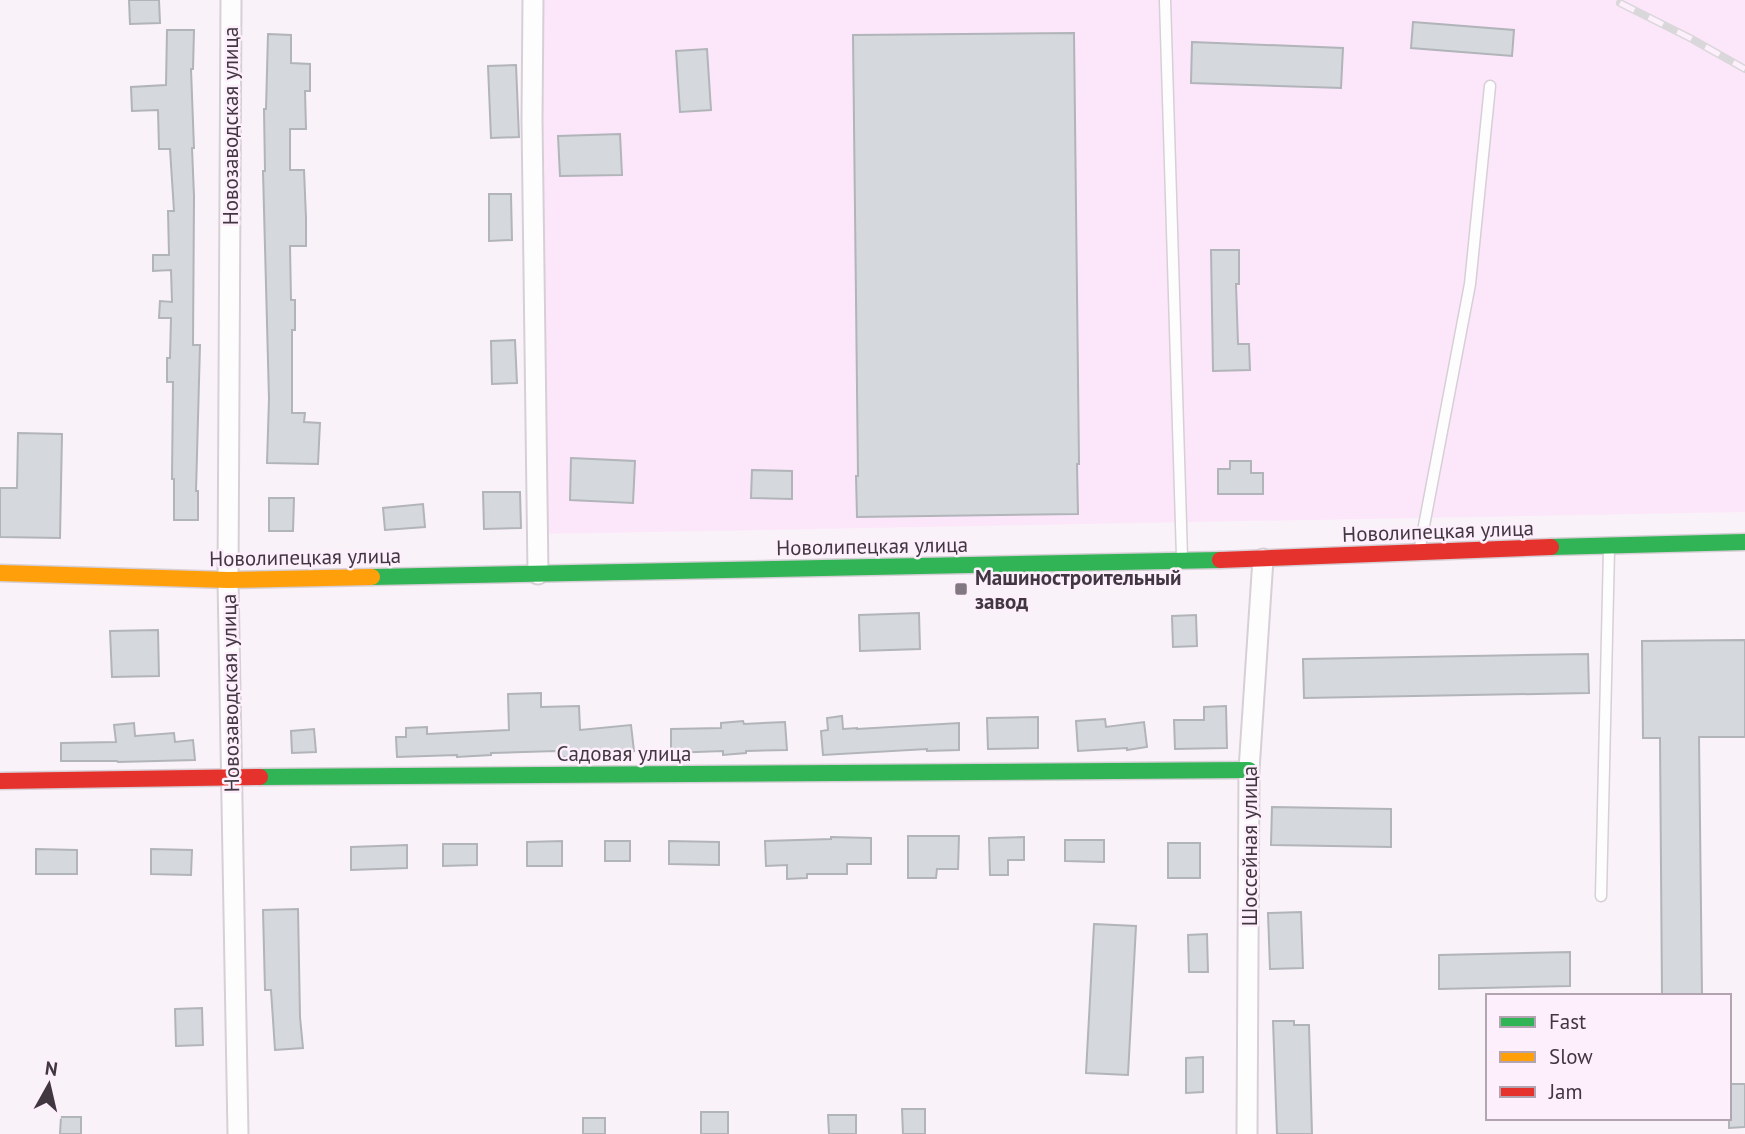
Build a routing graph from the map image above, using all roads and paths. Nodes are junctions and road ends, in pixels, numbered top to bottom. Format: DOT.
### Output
graph roads {
  1 [pos="231,0"];
  2 [pos="534,0"];
  3 [pos="1165,0"];
  4 [pos="1490,86"];
  5 [pos="1745,542"];
  6 [pos="1609,545"];
  7 [pos="1418,552"];
  8 [pos="1263,559"];
  9 [pos="1182,561"];
  10 [pos="0,573"];
  11 [pos="538,574"];
  12 [pos="228,580"];
  13 [pos="1249,770"];
  14 [pos="231,777"];
  15 [pos="0,781"];
  16 [pos="1601,896"];
  17 [pos="238,1134"];
  18 [pos="1247,1134"];
  1 -- 12 [label="street, Новозаводская улица"];
  2 -- 11 [label="street"];
  3 -- 9 [label="lane"];
  4 -- 7 [label="lane"];
  5 -- 6 [label="street, Новолипецкая улица"];
  6 -- 7 [label="street, Новолипецкая улица"];
  6 -- 16 [label="lane"];
  7 -- 8 [label="street, Новолипецкая улица"];
  8 -- 9 [label="street, Новолипецкая улица"];
  8 -- 13 [label="street, Шоссейная улица"];
  9 -- 11 [label="street, Новолипецкая улица"];
  10 -- 12 [label="street, Новолипецкая улица"];
  11 -- 12 [label="street, Новолипецкая улица"];
  12 -- 14 [label="street, Новозаводская улица"];
  13 -- 14 [label="street, Садовая улица"];
  13 -- 18 [label="street, Шоссейная улица"];
  14 -- 15 [label="street, Садовая улица"];
  14 -- 17 [label="street, Новозаводская улица"];
}
